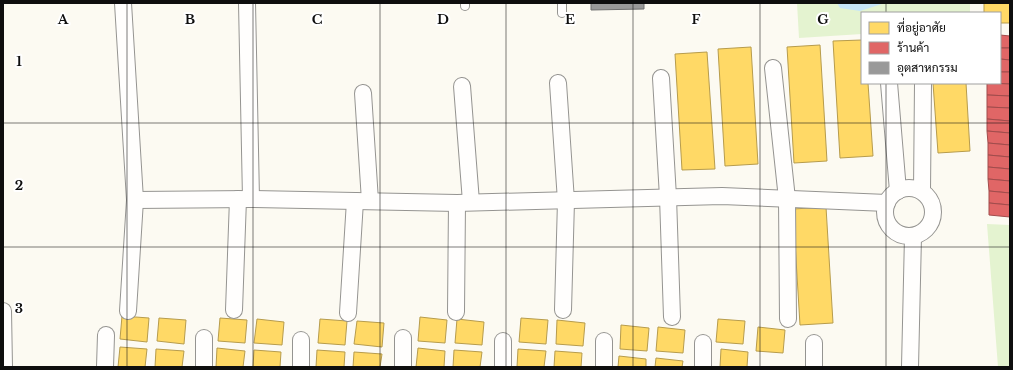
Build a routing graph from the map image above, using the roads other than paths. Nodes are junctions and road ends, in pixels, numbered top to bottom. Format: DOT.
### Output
graph roads {
  1 [pos="123,3"];
  2 [pos="247,3"];
  3 [pos="562,3"];
  4 [pos="562,13"];
  5 [pos="772,68"];
  6 [pos="661,78"];
  7 [pos="558,83"];
  8 [pos="889,84"];
  9 [pos="923,84"];
  10 [pos="462,86"];
  11 [pos="363,93"];
  12 [pos="898,191"];
  13 [pos="922,191"];
  14 [pos="668,197"];
  15 [pos="244,199"];
  16 [pos="787,199"];
  17 [pos="135,200"];
  18 [pos="363,201"];
  19 [pos="566,201"];
  20 [pos="464,203"];
  21 [pos="887,203"];
  22 [pos="913,236"];
  23 [pos="234,310"];
  24 [pos="563,310"];
  25 [pos="3,311"];
  26 [pos="128,311"];
  27 [pos="456,312"];
  28 [pos="348,313"];
  29 [pos="672,317"];
  30 [pos="788,319"];
  31 [pos="106,335"];
  32 [pos="204,338"];
  33 [pos="403,338"];
  34 [pos="301,340"];
  35 [pos="503,341"];
  36 [pos="604,341"];
  37 [pos="703,342"];
  38 [pos="814,343"];
  39 [pos="3,344"];
  40 [pos="4,367"];
  41 [pos="105,367"];
  42 [pos="204,367"];
  43 [pos="301,367"];
  44 [pos="403,367"];
  45 [pos="502,367"];
  46 [pos="604,367"];
  47 [pos="703,367"];
  48 [pos="814,367"];
  49 [pos="910,367"];
  1 -- 17 [label="street"];
  2 -- 15 [label="street"];
  3 -- 4 [label="lane"];
  5 -- 16 [label="street"];
  6 -- 14 [label="street"];
  7 -- 19 [label="street"];
  8 -- 12 [label="street"];
  9 -- 13 [label="street"];
  10 -- 20 [label="street"];
  11 -- 18 [label="street"];
  12 -- 13 [label="street"];
  12 -- 21 [label="street"];
  13 -- 22 [label="street"];
  14 -- 16 [label="street"];
  14 -- 19 [label="street"];
  14 -- 29 [label="street"];
  15 -- 17 [label="street"];
  15 -- 18 [label="street"];
  15 -- 23 [label="street"];
  16 -- 21 [label="street"];
  16 -- 30 [label="street"];
  17 -- 26 [label="street"];
  18 -- 20 [label="street"];
  18 -- 28 [label="street"];
  19 -- 20 [label="street"];
  19 -- 24 [label="street"];
  20 -- 27 [label="street"];
  21 -- 22 [label="street"];
  22 -- 49 [label="street"];
  25 -- 39 [label="street"];
  31 -- 41 [label="street"];
  32 -- 42 [label="street"];
  33 -- 44 [label="street"];
  34 -- 43 [label="street"];
  35 -- 45 [label="street"];
  36 -- 46 [label="street"];
  37 -- 47 [label="street"];
  38 -- 48 [label="street"];
  39 -- 40 [label="street"];
}
